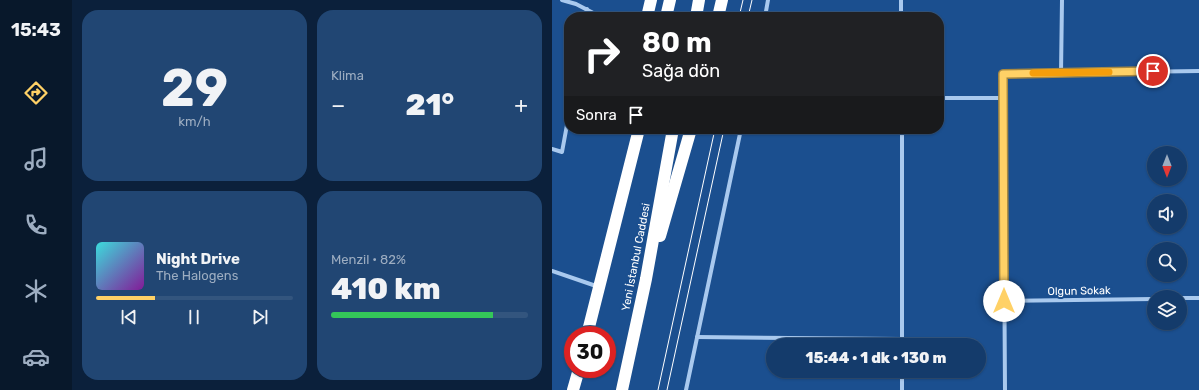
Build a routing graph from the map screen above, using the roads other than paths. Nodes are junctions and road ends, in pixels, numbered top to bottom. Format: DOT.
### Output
graph roads {
  1 [pos="562,0"];
  2 [pos="651,0"];
  3 [pos="670,0"];
  4 [pos="699,0"];
  5 [pos="722,0"];
  6 [pos="768,0"];
  7 [pos="901,0"];
  8 [pos="1062,0"];
  9 [pos="587,9"];
  10 [pos="587,12"];
  11 [pos="592,12"];
  12 [pos="648,12"];
  13 [pos="667,12"];
  14 [pos="697,12"];
  15 [pos="719,12"];
  16 [pos="766,12"];
  17 [pos="901,12"];
  18 [pos="1199,71"];
  19 [pos="1061,73"];
  20 [pos="944,98"];
  21 [pos="1003,98"];
  22 [pos="565,134"];
  23 [pos="632,134"];
  24 [pos="637,134"];
  25 [pos="672,134"];
  26 [pos="690,134"];
  27 [pos="740,134"];
  28 [pos="902,134"];
  29 [pos="552,150"];
  30 [pos="633,153"];
  31 [pos="552,271"];
  32 [pos="646,279"];
  33 [pos="599,287"];
  34 [pos="1187,298"];
  35 [pos="1199,298"];
  36 [pos="1147,299"];
  37 [pos="1004,301"];
  38 [pos="589,326"];
  39 [pos="698,337"];
  40 [pos="800,338"];
  41 [pos="902,338"];
  42 [pos="576,378"];
  43 [pos="902,378"];
  44 [pos="573,390"];
  45 [pos="622,390"];
  46 [pos="686,390"];
  47 [pos="902,390"];
  48 [pos="1005,390"];
  1 -- 9 [label="street"];
  2 -- 12 [label="highway"];
  3 -- 13 [label="highway"];
  4 -- 14 [label="highway"];
  5 -- 15 [label="highway"];
  6 -- 16 [label="street"];
  7 -- 17 [label="street"];
  8 -- 19 [label="street"];
  9 -- 10 [label="street"];
  9 -- 11 [label="street"];
  18 -- 19 [label="street"];
  19 -- 21 [label="street"];
  20 -- 21 [label="street"];
  21 -- 37 [label="street"];
  22 -- 29 [label="street"];
  23 -- 30 [label="highway"];
  24 -- 30 [label="highway"];
  25 -- 32 [label="highway, Yeni İstanbul Caddesi"];
  26 -- 32 [label="highway"];
  27 -- 39 [label="street"];
  28 -- 41 [label="street"];
  30 -- 33 [label="highway"];
  31 -- 33 [label="street"];
  32 -- 45 [label="highway, Yeni İstanbul Caddesi"];
  33 -- 38 [label="highway"];
  34 -- 35 [label="street"];
  36 -- 37 [label="street, Olgun Sokak"];
  37 -- 48 [label="street"];
  39 -- 40 [label="street"];
  39 -- 46 [label="street"];
  42 -- 44 [label="highway"];
  43 -- 47 [label="street"];
}
